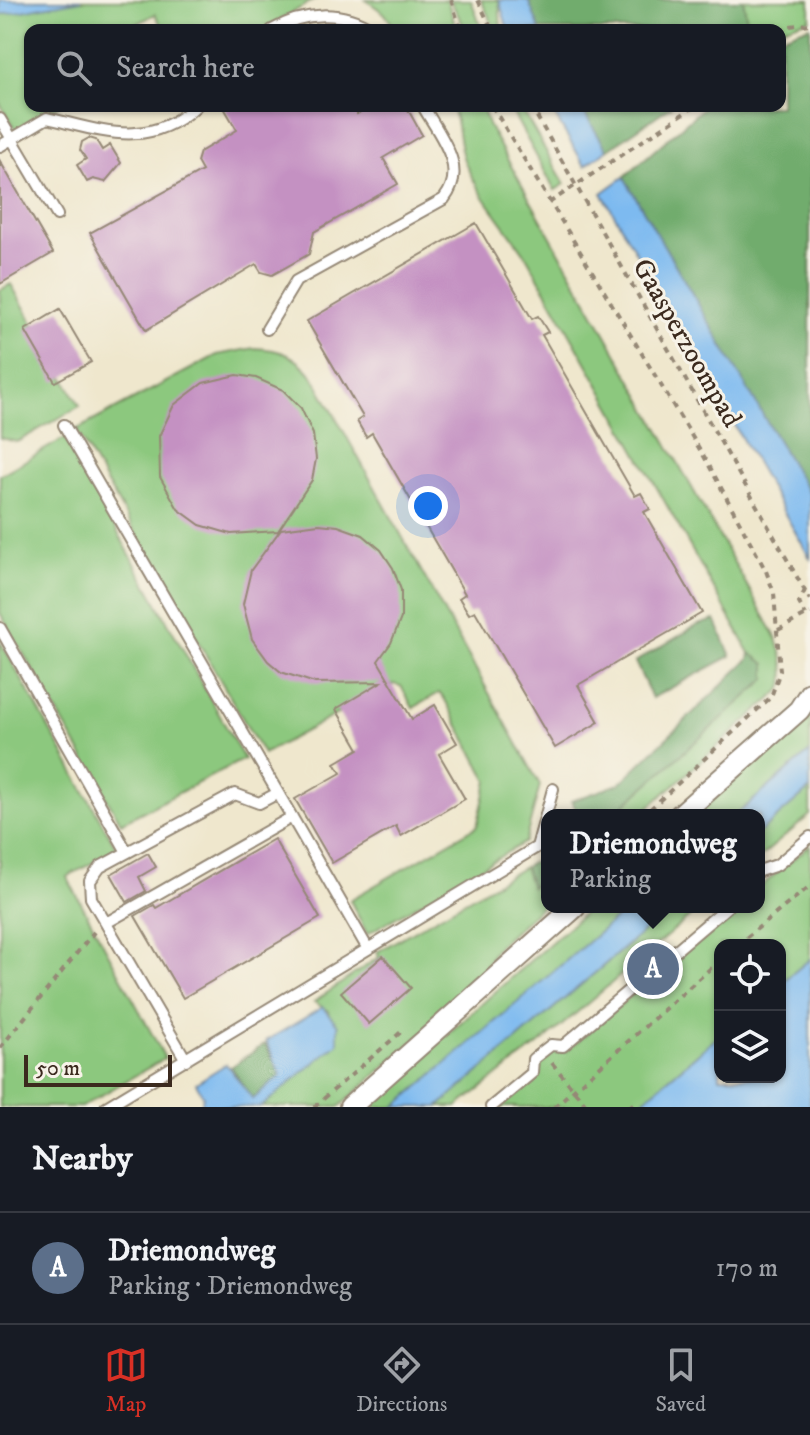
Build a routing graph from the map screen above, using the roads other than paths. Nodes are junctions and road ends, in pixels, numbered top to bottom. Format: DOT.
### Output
graph roads {
  1 [pos="287,24"];
  2 [pos="358,24"];
  3 [pos="186,112"];
  4 [pos="426,112"];
  5 [pos="0,119"];
  6 [pos="12,139"];
  7 [pos="0,146"];
  8 [pos="57,215"];
  9 [pos="267,329"];
  10 [pos="64,425"];
  11 [pos="0,628"];
  12 [pos="810,693"];
  13 [pos="553,789"];
  14 [pos="278,793"];
  15 [pos="547,809"];
  16 [pos="687,809"];
  17 [pos="292,817"];
  18 [pos="541,832"];
  19 [pos="810,837"];
  20 [pos="127,852"];
  21 [pos="765,869"];
  22 [pos="568,913"];
  23 [pos="720,913"];
  24 [pos="106,923"];
  25 [pos="368,949"];
  26 [pos="186,1060"];
  27 [pos="106,1107"];
  28 [pos="350,1107"];
  29 [pos="491,1107"];
  1 -- 2 [label="lane"];
  3 -- 6 [label="lane"];
  4 -- 9 [label="lane"];
  5 -- 6 [label="lane"];
  6 -- 7 [label="lane"];
  6 -- 8 [label="lane"];
  10 -- 14 [label="lane"];
  11 -- 20 [label="lane"];
  12 -- 16 [label="street"];
  13 -- 15 [label="lane"];
  14 -- 17 [label="lane"];
  14 -- 20 [label="lane"];
  17 -- 24 [label="lane"];
  17 -- 25 [label="lane"];
  18 -- 25 [label="lane"];
  19 -- 21 [label="lane"];
  20 -- 24 [label="lane"];
  22 -- 28 [label="street"];
  23 -- 29 [label="lane"];
  24 -- 26 [label="lane"];
  25 -- 26 [label="lane"];
  26 -- 27 [label="lane"];
}
